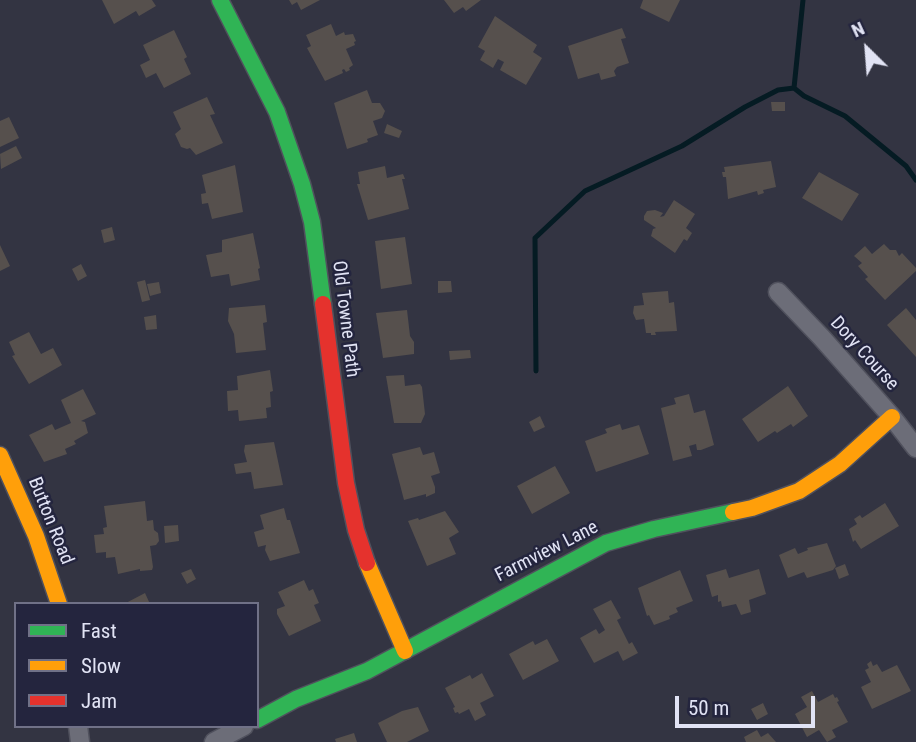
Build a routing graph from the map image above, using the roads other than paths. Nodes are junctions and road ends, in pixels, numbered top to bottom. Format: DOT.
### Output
graph roads {
  1 [pos="220,0"];
  2 [pos="778,292"];
  3 [pos="892,417"];
  4 [pos="916,448"];
  5 [pos="0,456"];
  6 [pos="58,602"];
  7 [pos="405,651"];
  8 [pos="259,719"];
  9 [pos="240,728"];
  10 [pos="214,742"];
  1 -- 7 [label="street, Old Towne Path"];
  2 -- 3 [label="street, Dory Course"];
  3 -- 4 [label="street, Dory Course"];
  3 -- 7 [label="street, Farmview Lane"];
  5 -- 6 [label="street, Button Road"];
  7 -- 8 [label="street, Farmview Lane"];
  9 -- 10 [label="street"];
}
